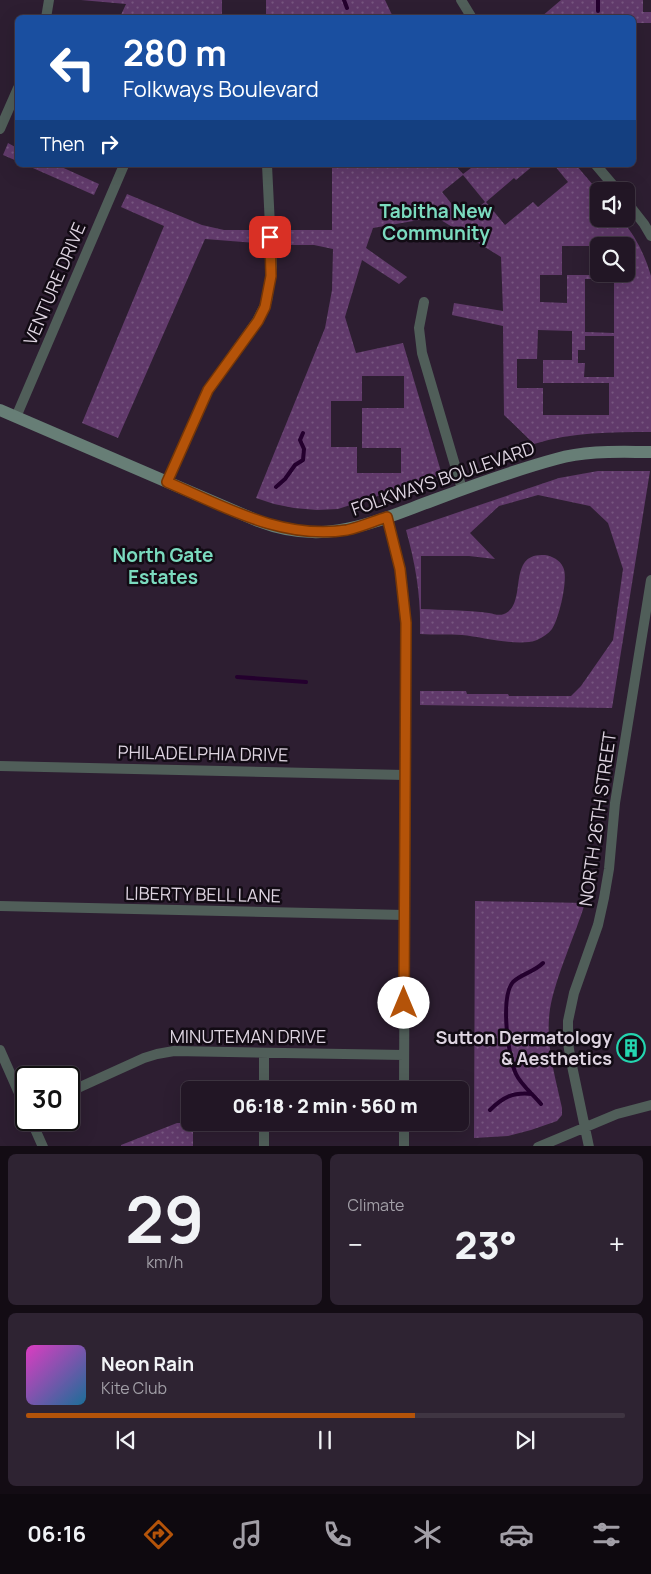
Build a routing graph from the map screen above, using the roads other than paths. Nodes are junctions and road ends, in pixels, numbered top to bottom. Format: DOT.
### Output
graph roads {
  1 [pos="49,0"];
  2 [pos="461,0"];
  3 [pos="46,15"];
  4 [pos="470,15"];
  5 [pos="15,95"];
  6 [pos="0,129"];
  7 [pos="123,167"];
  8 [pos="267,167"];
  9 [pos="598,167"];
  10 [pos="610,182"];
  11 [pos="635,212"];
  12 [pos="651,236"];
  13 [pos="424,302"];
  14 [pos="0,410"];
  15 [pos="16,416"];
  16 [pos="651,452"];
  17 [pos="167,482"];
  18 [pos="462,489"];
  19 [pos="387,517"];
  20 [pos="651,580"];
  21 [pos="0,766"];
  22 [pos="405,775"];
  23 [pos="0,906"];
  24 [pos="405,916"];
  25 [pos="0,1050"];
  26 [pos="264,1053"];
  27 [pos="404,1056"];
  28 [pos="264,1081"];
  29 [pos="404,1081"];
  30 [pos="15,1084"];
  31 [pos="80,1087"];
  32 [pos="651,1105"];
  33 [pos="584,1127"];
  34 [pos="36,1131"];
  35 [pos="264,1131"];
  36 [pos="404,1131"];
  37 [pos="43,1146"];
  38 [pos="264,1146"];
  39 [pos="404,1146"];
  40 [pos="538,1146"];
  41 [pos="589,1146"];
  1 -- 3 [label="street"];
  2 -- 4 [label="street"];
  5 -- 6 [label="street"];
  7 -- 15 [label="street, VENTURE DRIVE"];
  8 -- 17 [label="street"];
  9 -- 10 [label="street"];
  11 -- 12 [label="street"];
  13 -- 18 [label="street"];
  14 -- 15 [label="street, FOLKWAYS BOULEVARD"];
  15 -- 17 [label="street, FOLKWAYS BOULEVARD"];
  16 -- 18 [label="street, FOLKWAYS BOULEVARD"];
  17 -- 19 [label="street, FOLKWAYS BOULEVARD"];
  18 -- 19 [label="street, FOLKWAYS BOULEVARD"];
  19 -- 22 [label="street"];
  20 -- 33 [label="street, NORTH 26TH STREET"];
  21 -- 22 [label="street, PHILADELPHIA DRIVE"];
  22 -- 24 [label="street"];
  23 -- 24 [label="street, LIBERTY BELL LANE"];
  24 -- 27 [label="street"];
  25 -- 30 [label="street"];
  26 -- 27 [label="street, MINUTEMAN DRIVE"];
  26 -- 28 [label="street"];
  26 -- 31 [label="street, MINUTEMAN DRIVE"];
  27 -- 29 [label="street"];
  32 -- 33 [label="street"];
  33 -- 40 [label="street"];
  33 -- 41 [label="street, NORTH 26TH STREET"];
  34 -- 37 [label="street"];
  35 -- 38 [label="street"];
  36 -- 39 [label="street"];
}
